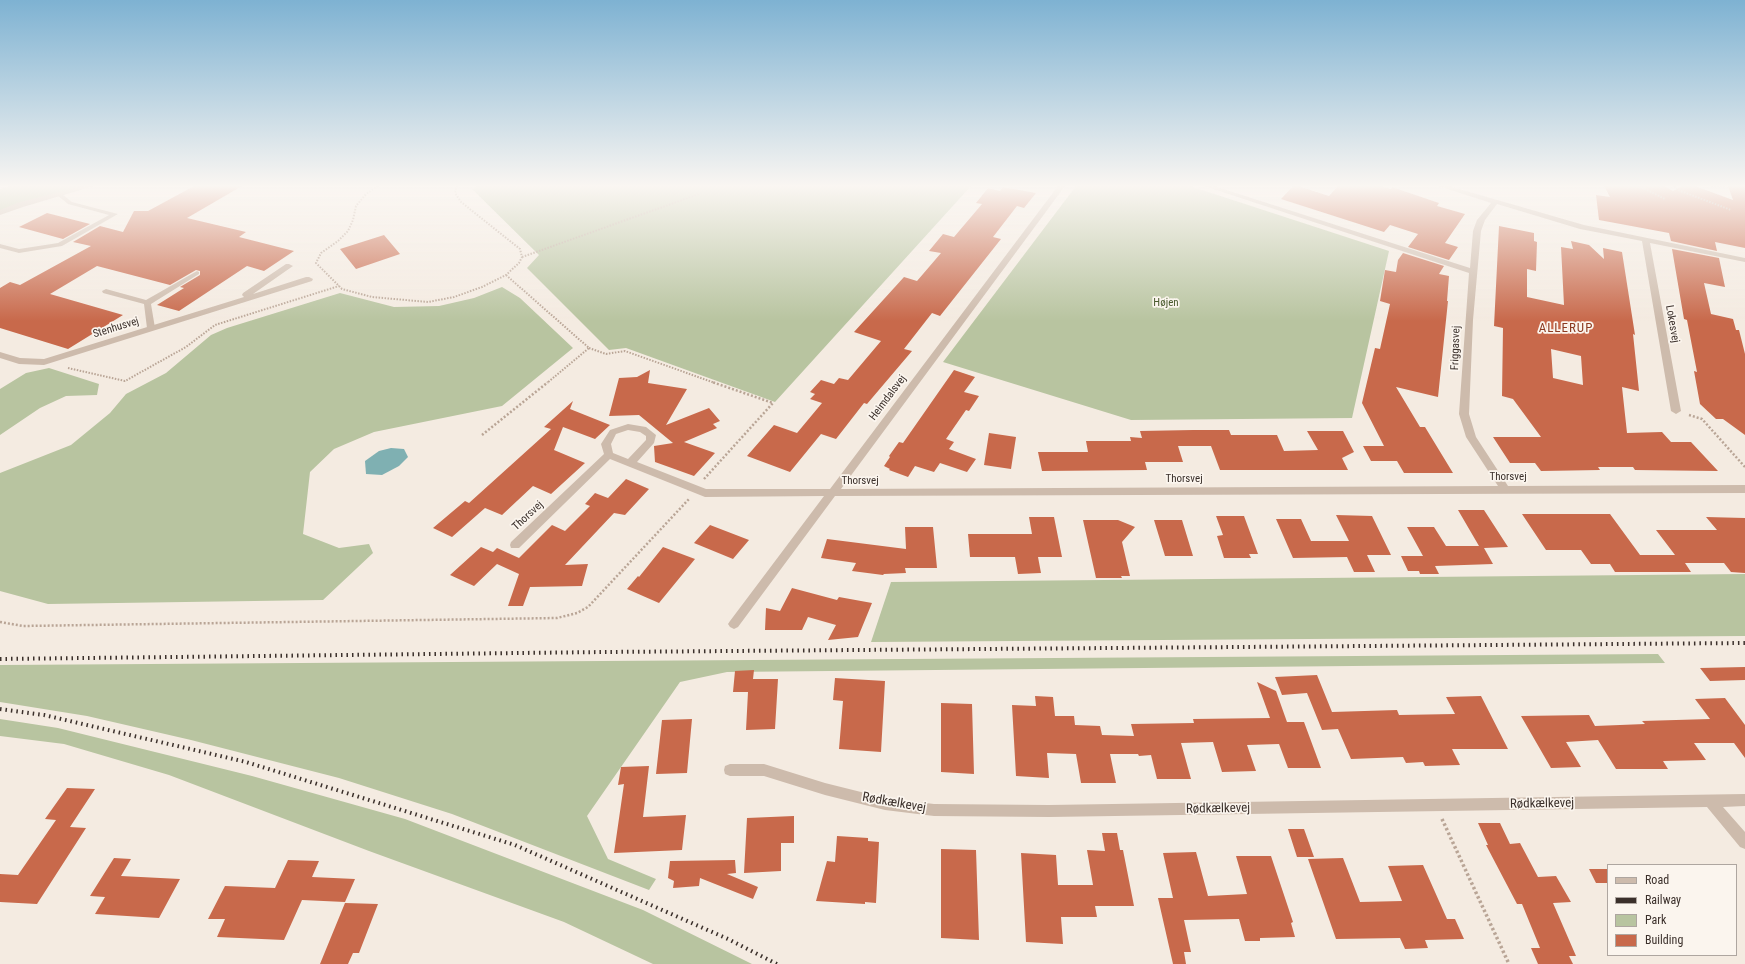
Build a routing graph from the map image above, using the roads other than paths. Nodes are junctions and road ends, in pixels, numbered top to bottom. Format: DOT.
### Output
graph roads {
  1 [pos="84,231"];
  2 [pos="1028,231"];
  3 [pos="1346,231"];
  4 [pos="1478,231"];
  5 [pos="1603,231"];
  6 [pos="1646,241"];
  7 [pos="0,246"];
  8 [pos="1745,260"];
  9 [pos="289,266"];
  10 [pos="1473,272"];
  11 [pos="198,273"];
  12 [pos="309,279"];
  13 [pos="106,291"];
  14 [pos="237,301"];
  15 [pos="148,303"];
  16 [pos="151,328"];
  17 [pos="0,355"];
  18 [pos="1676,411"];
  19 [pos="609,455"];
  20 [pos="630,463"];
  21 [pos="1505,489"];
  22 [pos="1745,489"];
  23 [pos="831,493"];
  24 [pos="515,545"];
  25 [pos="734,624"];
  26 [pos="730,770"];
  27 [pos="1745,800"];
  28 [pos="1710,801"];
  29 [pos="1745,842"];
  1 -- 7 [label="lane"];
  2 -- 23 [label="street, Heimdalsvej"];
  3 -- 10 [label="street"];
  4 -- 10 [label="street, Friggasvej"];
  5 -- 6 [label="street"];
  6 -- 8 [label="street"];
  6 -- 18 [label="street, Lokesvej"];
  9 -- 14 [label="street, Stenhusvej"];
  10 -- 21 [label="street, Friggasvej"];
  11 -- 15 [label="lane"];
  12 -- 14 [label="street, Stenhusvej"];
  13 -- 15 [label="lane"];
  14 -- 16 [label="street, Stenhusvej"];
  15 -- 16 [label="lane"];
  16 -- 17 [label="street, Stenhusvej"];
  19 -- 20 [label="street, Thorsvej"];
  19 -- 20 [label="street"];
  19 -- 24 [label="street, Thorsvej"];
  20 -- 23 [label="street, Thorsvej"];
  21 -- 22 [label="street, Thorsvej"];
  21 -- 23 [label="street, Thorsvej"];
  23 -- 25 [label="street, Heimdalsvej"];
  26 -- 28 [label="street, Rødkælkevej"];
  27 -- 28 [label="street, Rødkælkevej"];
  28 -- 29 [label="street"];
}
